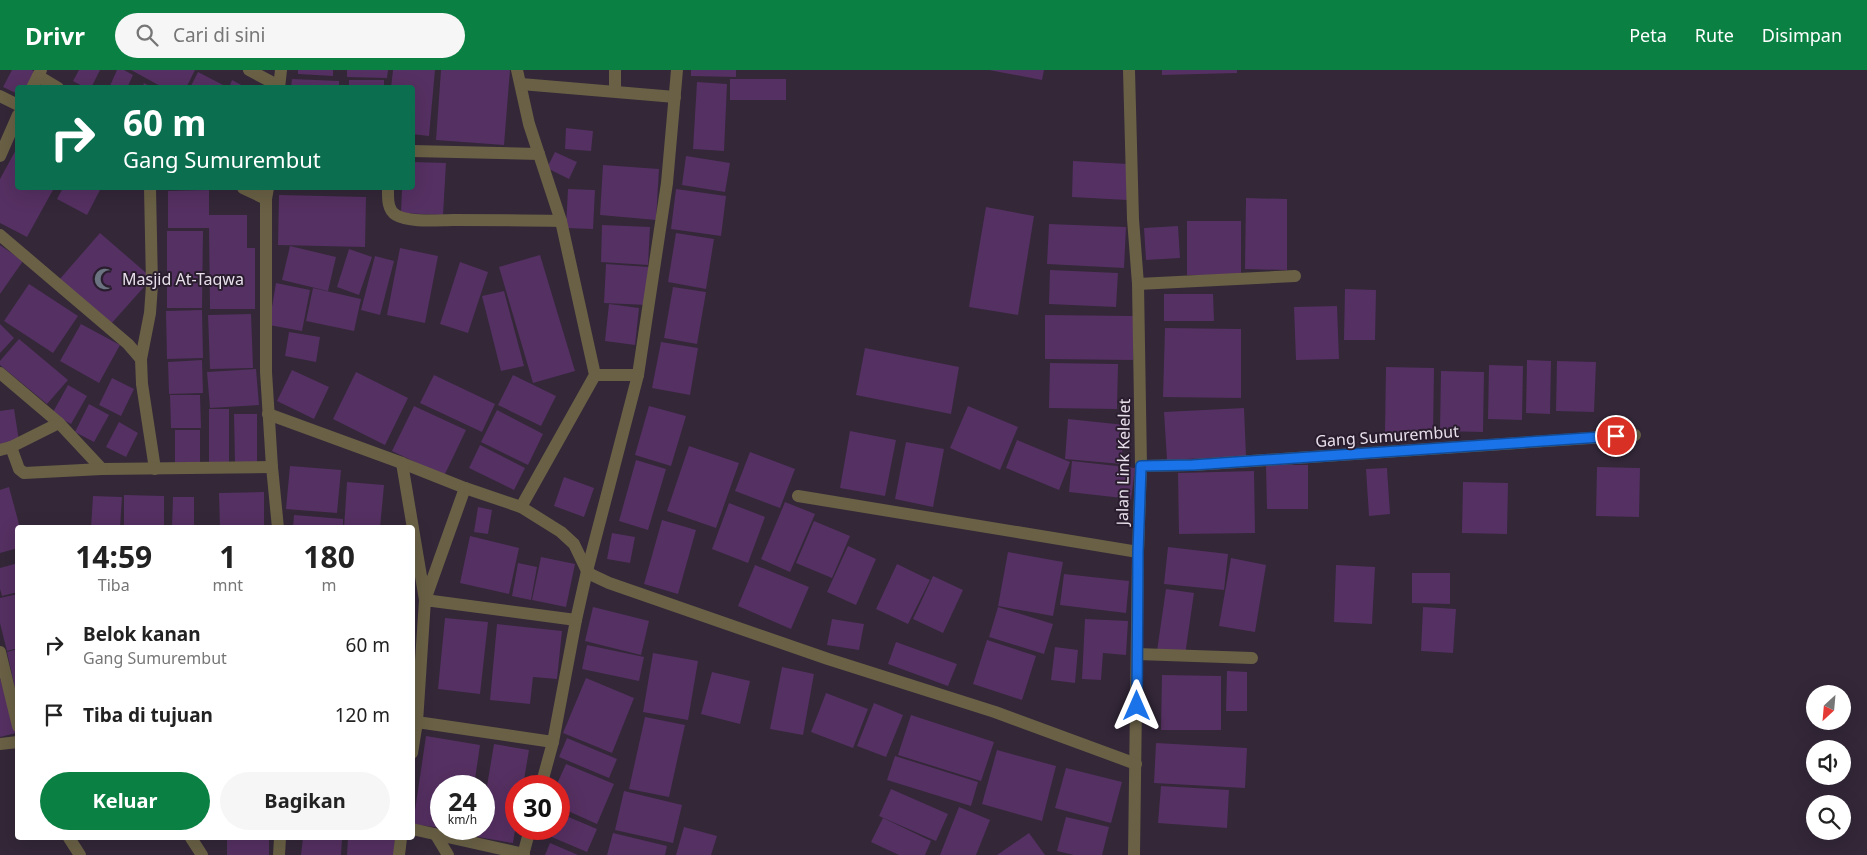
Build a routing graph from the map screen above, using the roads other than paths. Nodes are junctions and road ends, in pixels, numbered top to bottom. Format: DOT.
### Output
graph roads {
  1 [pos="248,70"];
  2 [pos="281,70"];
  3 [pos="517,70"];
  4 [pos="615,70"];
  5 [pos="677,70"];
  6 [pos="1129,70"];
  7 [pos="40,73"];
  8 [pos="521,84"];
  9 [pos="34,85"];
  10 [pos="54,85"];
  11 [pos="275,85"];
  12 [pos="279,85"];
  13 [pos="615,91"];
  14 [pos="0,96"];
  15 [pos="675,97"];
  16 [pos="15,104"];
  17 [pos="15,122"];
  18 [pos="415,150"];
  19 [pos="539,154"];
  20 [pos="0,156"];
  21 [pos="150,190"];
  22 [pos="253,190"];
  23 [pos="388,190"];
  24 [pos="267,193"];
  25 [pos="561,221"];
  26 [pos="0,235"];
  27 [pos="1295,276"];
  28 [pos="1138,284"];
  29 [pos="141,359"];
  30 [pos="0,373"];
  31 [pos="595,375"];
  32 [pos="638,375"];
  33 [pos="268,414"];
  34 [pos="59,422"];
  35 [pos="1635,435"];
  36 [pos="6,449"];
  37 [pos="402,462"];
  38 [pos="1141,466"];
  39 [pos="272,467"];
  40 [pos="102,469"];
  41 [pos="155,469"];
  42 [pos="465,488"];
  43 [pos="798,496"];
  44 [pos="521,507"];
  45 [pos="278,525"];
  46 [pos="412,525"];
  47 [pos="415,540"];
  48 [pos="1138,552"];
  49 [pos="587,571"];
  50 [pos="425,600"];
  51 [pos="576,620"];
  52 [pos="0,652"];
  53 [pos="1137,654"];
  54 [pos="1252,658"];
  55 [pos="15,714"];
  56 [pos="415,721"];
  57 [pos="15,742"];
  58 [pos="552,742"];
  59 [pos="0,744"];
  60 [pos="1136,764"];
  61 [pos="544,775"];
  62 [pos="415,830"];
  63 [pos="430,834"];
  64 [pos="70,840"];
  65 [pos="193,840"];
  66 [pos="280,840"];
  67 [pos="401,840"];
  68 [pos="439,840"];
  69 [pos="459,840"];
  70 [pos="527,840"];
  71 [pos="524,854"];
  72 [pos="80,855"];
  73 [pos="202,855"];
  74 [pos="279,855"];
  75 [pos="399,855"];
  76 [pos="448,855"];
  77 [pos="1134,855"];
  1 -- 11 [label="street"];
  2 -- 12 [label="street"];
  3 -- 8 [label="street"];
  4 -- 13 [label="street"];
  5 -- 15 [label="street"];
  6 -- 28 [label="street, Jalan Link Kelelet"];
  7 -- 9 [label="street"];
  7 -- 10 [label="street"];
  8 -- 13 [label="street"];
  8 -- 19 [label="street"];
  13 -- 15 [label="street"];
  14 -- 16 [label="street"];
  15 -- 32 [label="street"];
  17 -- 20 [label="street"];
  18 -- 19 [label="street"];
  19 -- 25 [label="street"];
  21 -- 29 [label="street"];
  22 -- 24 [label="street"];
  23 -- 25 [label="street"];
  24 -- 33 [label="street"];
  25 -- 31 [label="street"];
  26 -- 29 [label="street"];
  27 -- 28 [label="street"];
  28 -- 38 [label="street, Jalan Link Kelelet"];
  29 -- 41 [label="street"];
  30 -- 34 [label="street"];
  31 -- 32 [label="street"];
  31 -- 44 [label="street"];
  32 -- 49 [label="street"];
  33 -- 37 [label="street"];
  33 -- 39 [label="street"];
  34 -- 36 [label="street"];
  34 -- 40 [label="street"];
  35 -- 38 [label="street, Gang Sumurembut"];
  36 -- 40 [label="street"];
  37 -- 42 [label="street"];
  37 -- 46 [label="street"];
  38 -- 48 [label="street, Jalan Link Kelelet"];
  39 -- 41 [label="street"];
  39 -- 45 [label="street"];
  40 -- 41 [label="street"];
  42 -- 44 [label="street"];
  42 -- 50 [label="street"];
  43 -- 48 [label="street"];
  44 -- 49 [label="street"];
  47 -- 50 [label="street"];
  48 -- 53 [label="street, Jalan Link Kelelet"];
  49 -- 51 [label="street"];
  49 -- 60 [label="street"];
  50 -- 51 [label="street"];
  50 -- 56 [label="street"];
  51 -- 58 [label="street"];
  52 -- 55 [label="street"];
  53 -- 54 [label="street"];
  53 -- 60 [label="street, Jalan Link Kelelet"];
  56 -- 58 [label="street"];
  57 -- 59 [label="street"];
  58 -- 61 [label="street"];
  60 -- 77 [label="street, Jalan Link Kelelet"];
  62 -- 63 [label="street"];
  64 -- 72 [label="street"];
  65 -- 73 [label="street"];
  66 -- 74 [label="street"];
  67 -- 75 [label="street"];
  68 -- 76 [label="street"];
  69 -- 71 [label="street"];
  70 -- 71 [label="street"];
}
